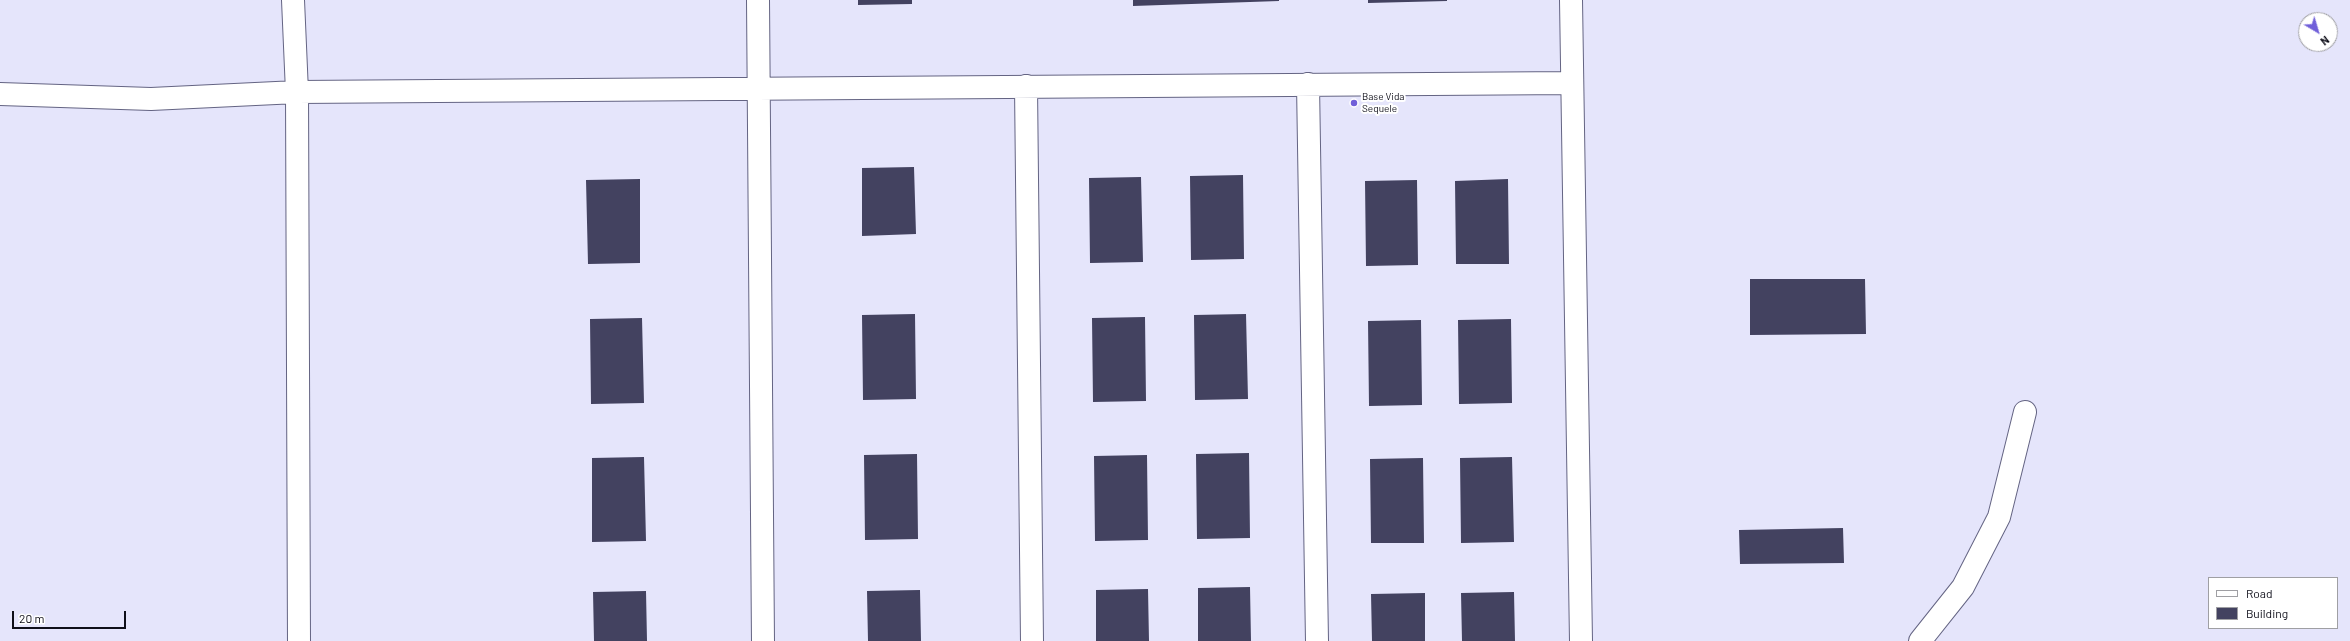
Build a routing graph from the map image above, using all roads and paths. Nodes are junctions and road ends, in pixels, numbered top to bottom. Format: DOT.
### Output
graph roads {
  1 [pos="293,0"];
  2 [pos="758,0"];
  3 [pos="1571,0"];
  4 [pos="1572,83"];
  5 [pos="1308,84"];
  6 [pos="1026,86"];
  7 [pos="759,88"];
  8 [pos="297,92"];
  9 [pos="0,94"];
  10 [pos="2025,412"];
  11 [pos="299,641"];
  12 [pos="763,641"];
  13 [pos="1032,641"];
  14 [pos="1317,641"];
  15 [pos="1581,641"];
  16 [pos="1920,641"];
  1 -- 8 [label="lane"];
  2 -- 7 [label="lane"];
  3 -- 4 [label="lane"];
  4 -- 5 [label="lane"];
  4 -- 15 [label="lane"];
  5 -- 6 [label="lane"];
  5 -- 14 [label="lane"];
  6 -- 7 [label="lane"];
  6 -- 13 [label="lane"];
  7 -- 8 [label="lane"];
  7 -- 12 [label="lane"];
  8 -- 9 [label="lane"];
  8 -- 11 [label="lane"];
  10 -- 16 [label="lane"];
}
